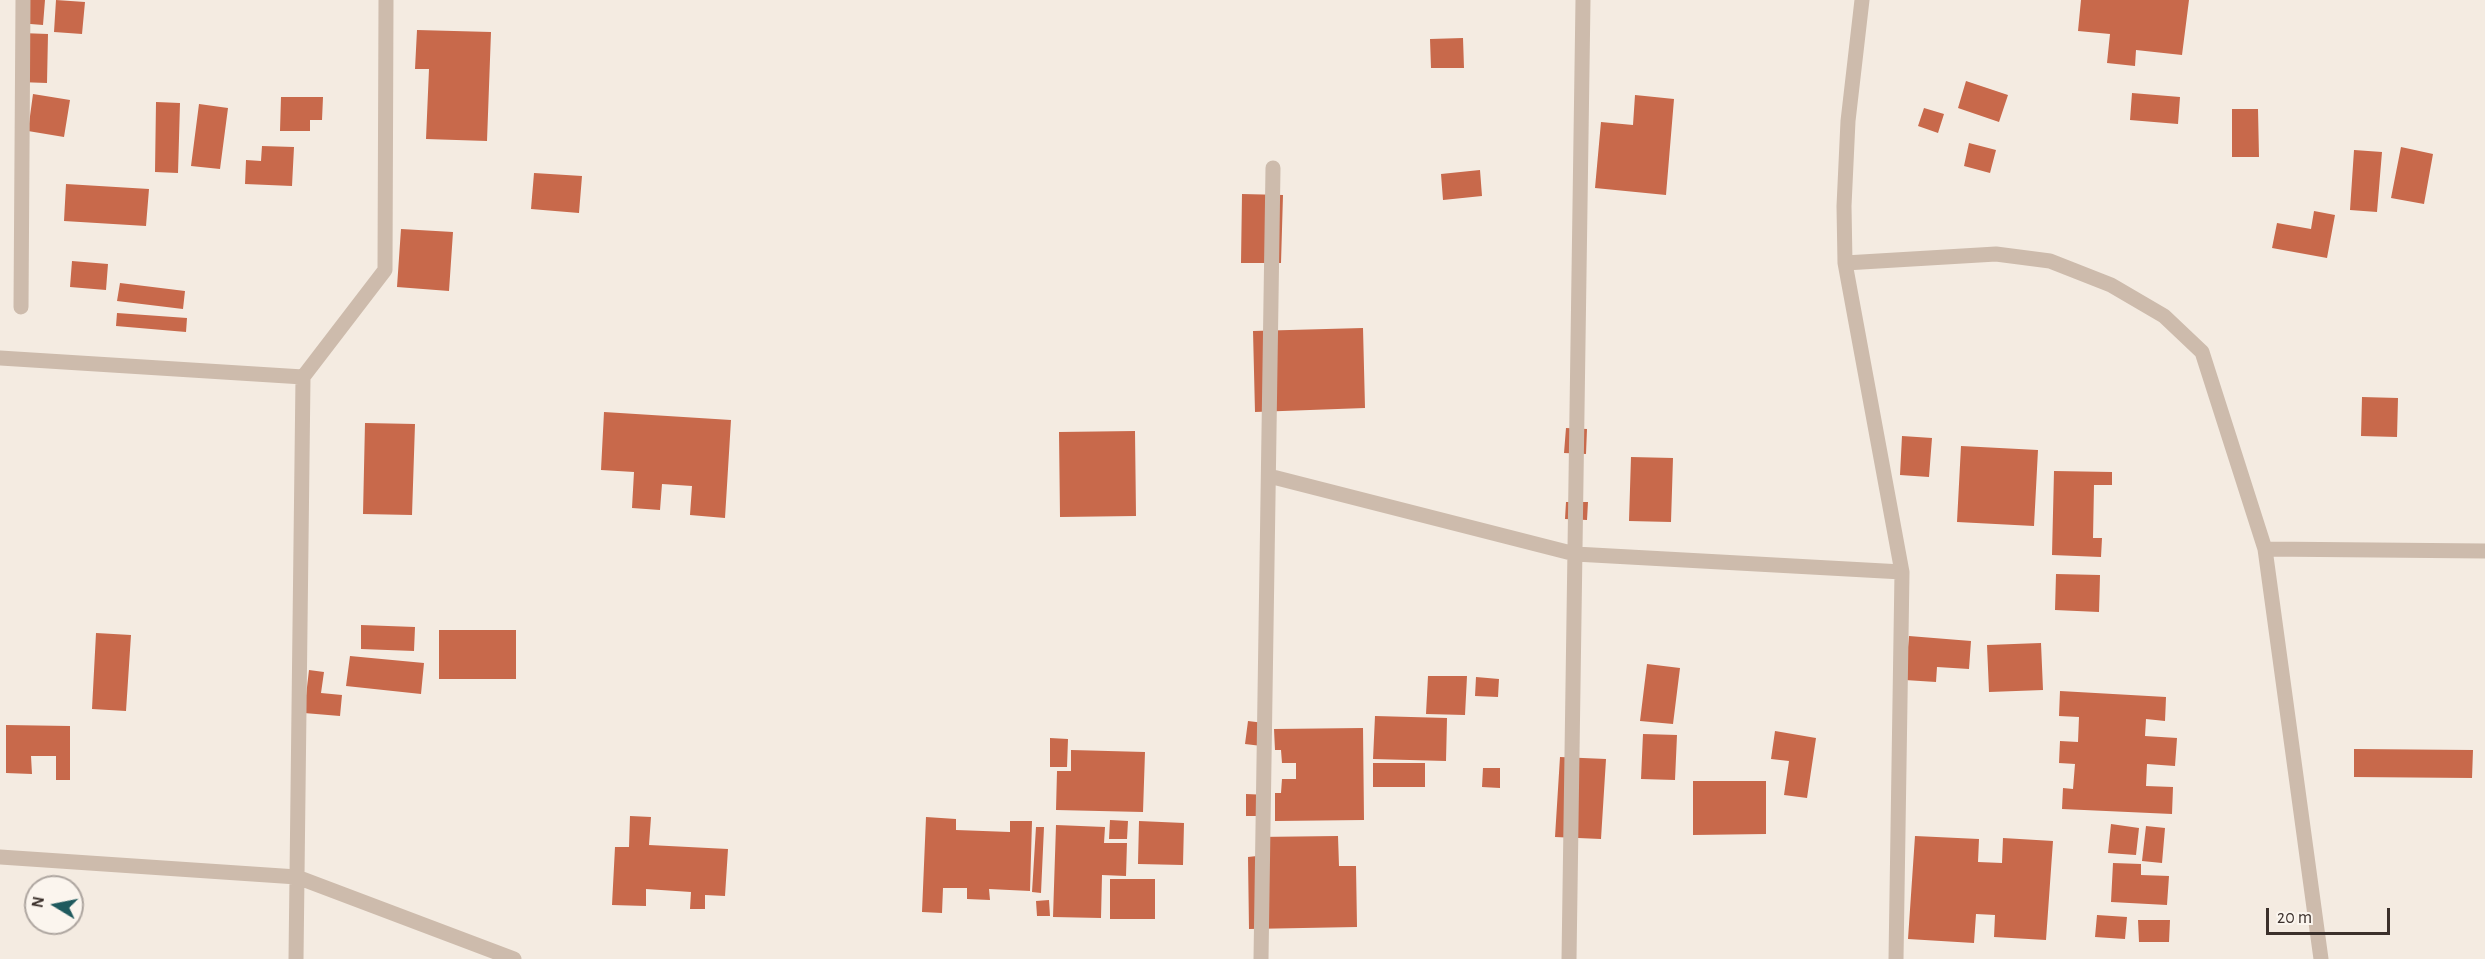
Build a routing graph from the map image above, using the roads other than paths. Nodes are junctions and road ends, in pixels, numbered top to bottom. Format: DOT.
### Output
graph roads {
  1 [pos="23,0"];
  2 [pos="386,0"];
  3 [pos="1583,0"];
  4 [pos="1862,0"];
  5 [pos="1273,168"];
  6 [pos="1845,262"];
  7 [pos="21,307"];
  8 [pos="0,358"];
  9 [pos="303,377"];
  10 [pos="1269,476"];
  11 [pos="2265,549"];
  12 [pos="2485,551"];
  13 [pos="1575,554"];
  14 [pos="1902,572"];
  15 [pos="0,857"];
  16 [pos="297,877"];
  17 [pos="296,959"];
  18 [pos="514,959"];
  19 [pos="1261,959"];
  20 [pos="1569,959"];
  21 [pos="1896,959"];
  22 [pos="2321,959"];
  1 -- 7 [label="street"];
  2 -- 9 [label="street"];
  3 -- 13 [label="street"];
  4 -- 6 [label="street"];
  5 -- 10 [label="street"];
  6 -- 11 [label="street"];
  6 -- 14 [label="street"];
  8 -- 9 [label="street"];
  9 -- 16 [label="street"];
  10 -- 13 [label="street"];
  10 -- 19 [label="street"];
  11 -- 12 [label="street"];
  11 -- 22 [label="street"];
  13 -- 14 [label="street"];
  13 -- 20 [label="street"];
  14 -- 21 [label="street"];
  15 -- 16 [label="street"];
  16 -- 17 [label="street"];
  16 -- 18 [label="street"];
}
